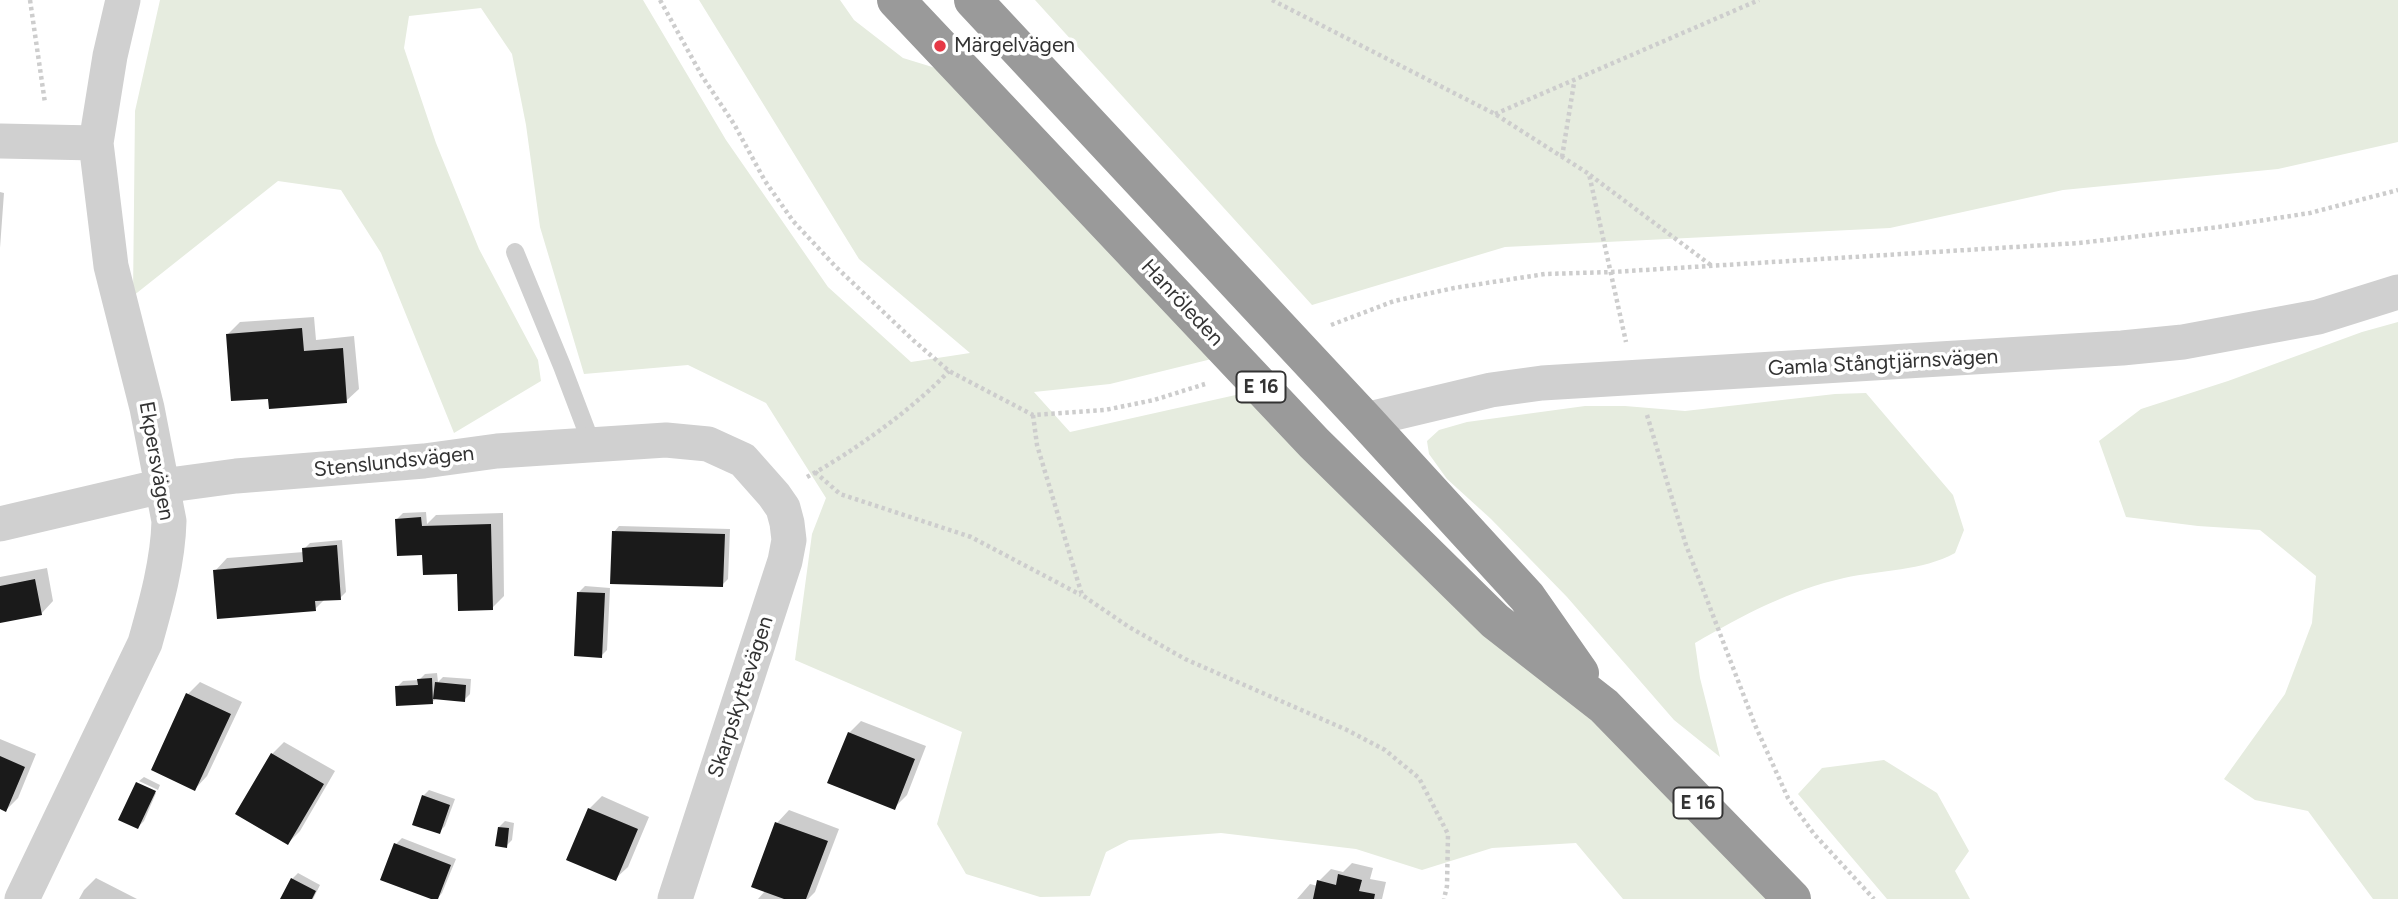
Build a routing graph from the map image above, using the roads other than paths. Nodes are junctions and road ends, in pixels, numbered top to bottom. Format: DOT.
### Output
graph roads {
  1 [pos="123,0"];
  2 [pos="896,0"];
  3 [pos="973,0"];
  4 [pos="0,141"];
  5 [pos="96,143"];
  6 [pos="515,252"];
  7 [pos="2398,292"];
  8 [pos="1365,420"];
  9 [pos="592,445"];
  10 [pos="162,486"];
  11 [pos="774,495"];
  12 [pos="0,524"];
  13 [pos="1604,706"];
  14 [pos="22,899"];
  15 [pos="674,899"];
  16 [pos="1792,899"];
  1 -- 5 [label="street, Ekpersvägen"];
  2 -- 13 [label="highway, Hanröleden / E 16"];
  3 -- 8 [label="highway, Hanröleden / E 16"];
  4 -- 5 [label="street"];
  5 -- 10 [label="street, Ekpersvägen"];
  6 -- 9 [label="lane"];
  7 -- 8 [label="street, Gamla Stångtjärnsvägen"];
  8 -- 13 [label="highway, Hanröleden / E 16"];
  9 -- 10 [label="street, Stenslundsvägen"];
  9 -- 11 [label="street, Stenslundsvägen"];
  10 -- 12 [label="street, Stenslundsvägen"];
  10 -- 14 [label="street, Ekpersvägen"];
  11 -- 15 [label="street, Skarpskyttevägen"];
  13 -- 16 [label="highway, Hanröleden / E 16"];
}
